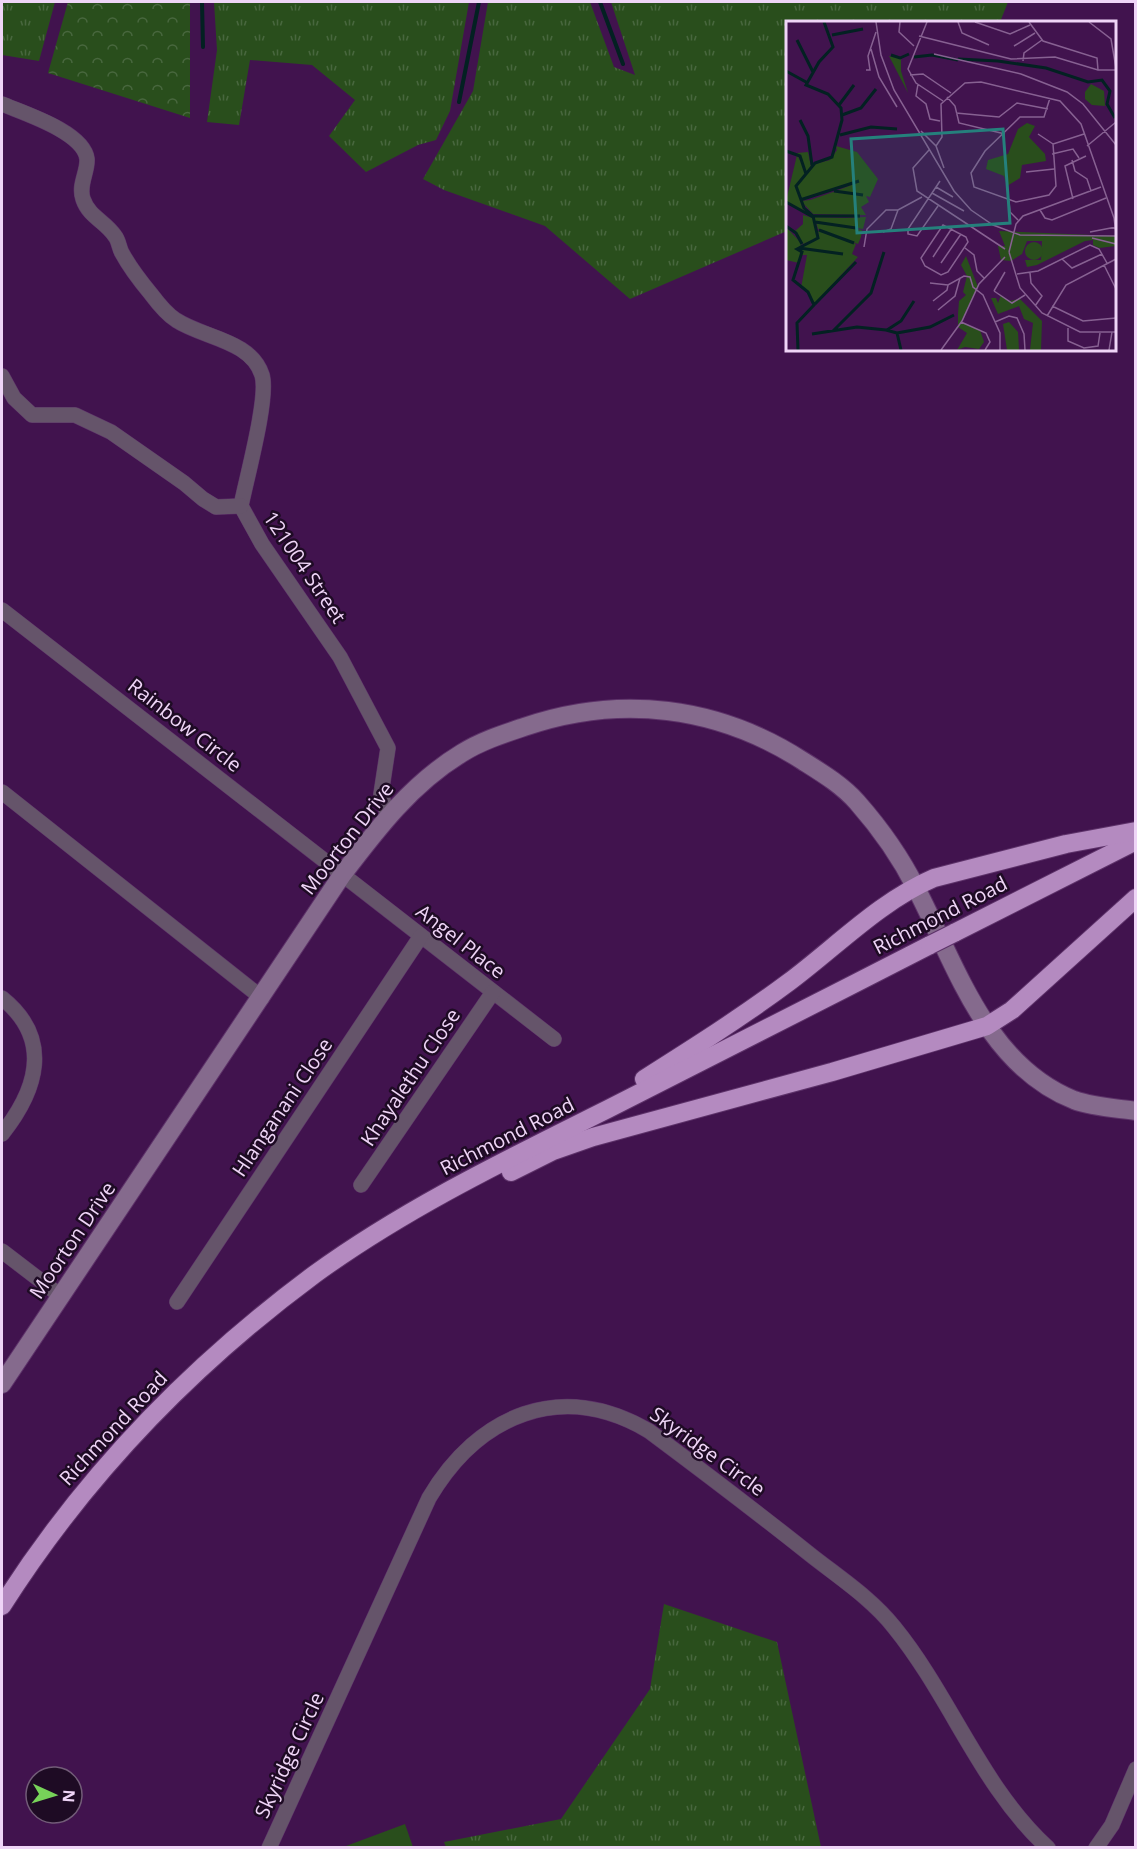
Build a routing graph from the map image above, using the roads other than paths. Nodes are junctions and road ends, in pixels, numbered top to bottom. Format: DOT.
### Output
graph roads {
  1 [pos="2,104"];
  2 [pos="2,376"];
  3 [pos="241,506"];
  4 [pos="2,610"];
  5 [pos="2,792"];
  6 [pos="388,816"];
  7 [pos="1136,831"];
  8 [pos="1136,841"];
  9 [pos="342,875"];
  10 [pos="915,886"];
  11 [pos="1136,898"];
  12 [pos="421,936"];
  13 [pos="493,992"];
  14 [pos="2,998"];
  15 [pos="262,998"];
  16 [pos="987,1026"];
  17 [pos="554,1039"];
  18 [pos="1136,1111"];
  19 [pos="2,1134"];
  20 [pos="551,1137"];
  21 [pos="362,1185"];
  22 [pos="391,1223"];
  23 [pos="2,1251"];
  24 [pos="62,1297"];
  25 [pos="177,1302"];
  26 [pos="2,1384"];
  27 [pos="2,1606"];
  28 [pos="1136,1769"];
  29 [pos="269,1848"];
  30 [pos="1048,1848"];
  31 [pos="1096,1848"];
  1 -- 3 [label="street, 121004 Street"];
  2 -- 3 [label="street"];
  3 -- 6 [label="street, 121004 Street"];
  4 -- 9 [label="street, Rainbow Circle"];
  5 -- 15 [label="street"];
  6 -- 9 [label="street, Moorton Drive"];
  6 -- 10 [label="street, Moorton Drive"];
  7 -- 10 [label="highway"];
  8 -- 20 [label="highway, Richmond Road, bridge"];
  9 -- 12 [label="street, Angel Place"];
  9 -- 15 [label="street, Moorton Drive"];
  10 -- 16 [label="street, Moorton Drive"];
  10 -- 20 [label="highway"];
  11 -- 16 [label="highway"];
  12 -- 13 [label="street, Angel Place"];
  12 -- 25 [label="street, Hlanganani Close"];
  13 -- 17 [label="street, Angel Place"];
  13 -- 21 [label="street, Khayalethu Close"];
  14 -- 19 [label="street"];
  15 -- 24 [label="street, Moorton Drive"];
  16 -- 18 [label="street, Moorton Drive"];
  16 -- 22 [label="highway"];
  20 -- 22 [label="highway, Richmond Road"];
  22 -- 27 [label="highway, Richmond Road"];
  23 -- 24 [label="street"];
  24 -- 26 [label="street, Moorton Drive"];
  28 -- 31 [label="street"];
  29 -- 30 [label="street, Skyridge Circle"];
}
